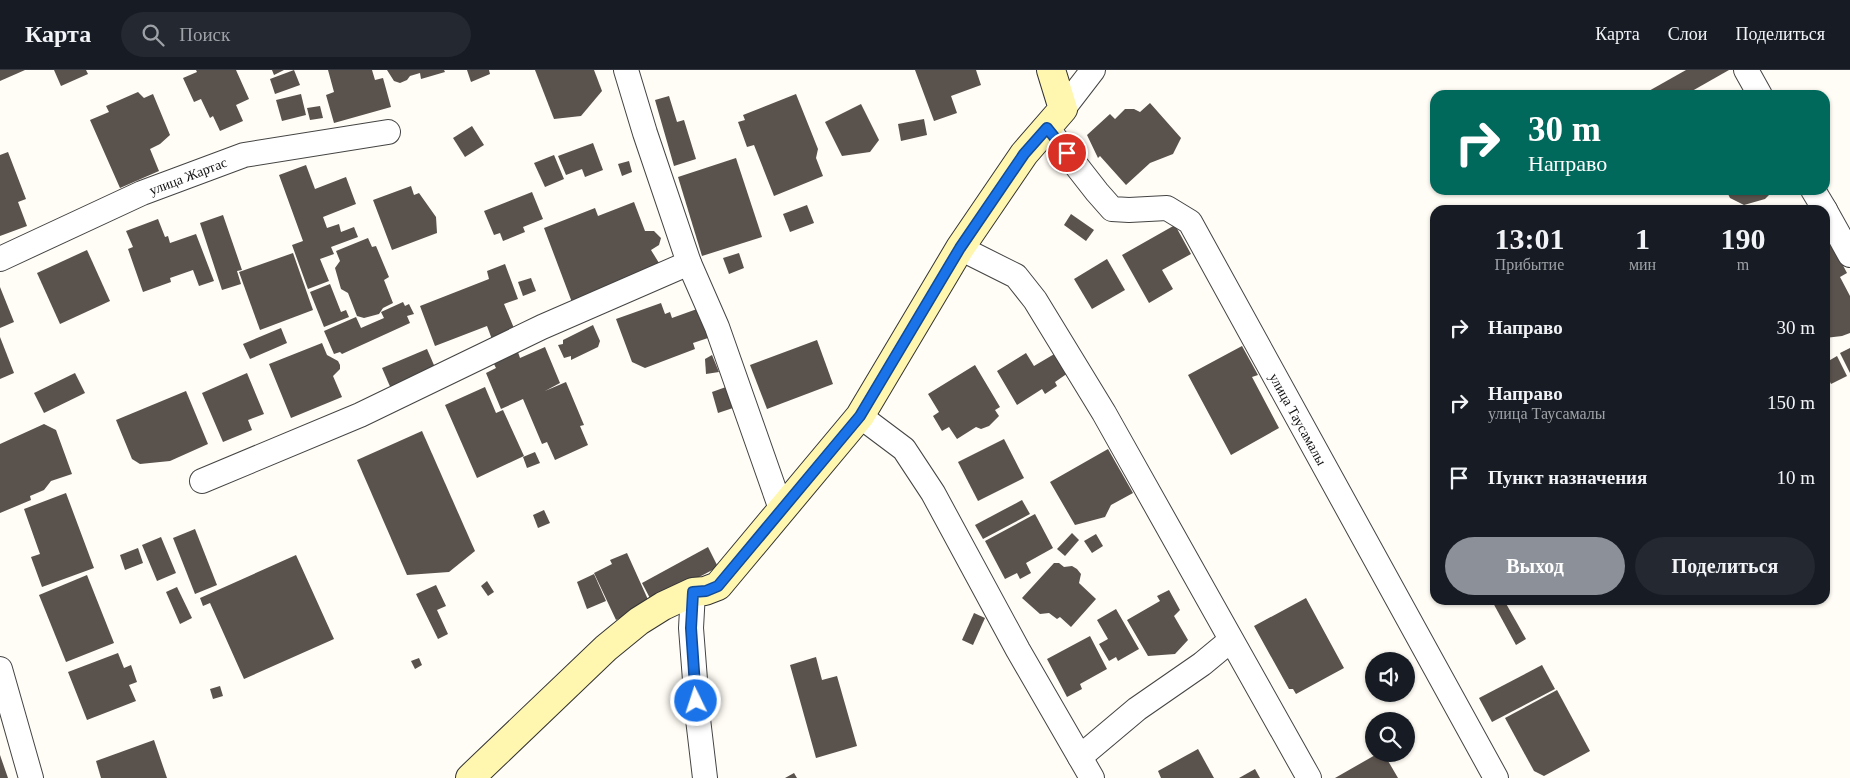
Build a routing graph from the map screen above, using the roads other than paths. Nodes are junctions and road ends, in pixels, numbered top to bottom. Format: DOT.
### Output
graph roads {
  1 [pos="626,70"];
  2 [pos="1051,70"];
  3 [pos="1094,70"];
  4 [pos="1746,70"];
  5 [pos="1757,90"];
  6 [pos="1055,118"];
  7 [pos="388,132"];
  8 [pos="1830,219"];
  9 [pos="960,248"];
  10 [pos="1850,255"];
  11 [pos="0,258"];
  12 [pos="689,263"];
  13 [pos="860,416"];
  14 [pos="202,481"];
  15 [pos="781,509"];
  16 [pos="693,592"];
  17 [pos="1232,640"];
  18 [pos="0,668"];
  19 [pos="1080,757"];
  20 [pos="31,778"];
  21 [pos="470,778"];
  22 [pos="705,778"];
  23 [pos="1092,778"];
  24 [pos="1309,778"];
  25 [pos="1496,778"];
  1 -- 12 [label="street"];
  2 -- 6 [label="street, улица Таусамалы"];
  3 -- 6 [label="street"];
  4 -- 5 [label="street"];
  6 -- 9 [label="street"];
  6 -- 25 [label="street, улица Таусамалы"];
  7 -- 11 [label="street, улица Жартас"];
  8 -- 10 [label="street"];
  9 -- 13 [label="street"];
  9 -- 17 [label="street"];
  12 -- 14 [label="street"];
  12 -- 15 [label="street"];
  13 -- 15 [label="street"];
  13 -- 19 [label="street"];
  15 -- 16 [label="street"];
  16 -- 21 [label="street"];
  16 -- 22 [label="street"];
  17 -- 19 [label="street"];
  17 -- 24 [label="street"];
  18 -- 20 [label="street"];
  19 -- 23 [label="street"];
}
